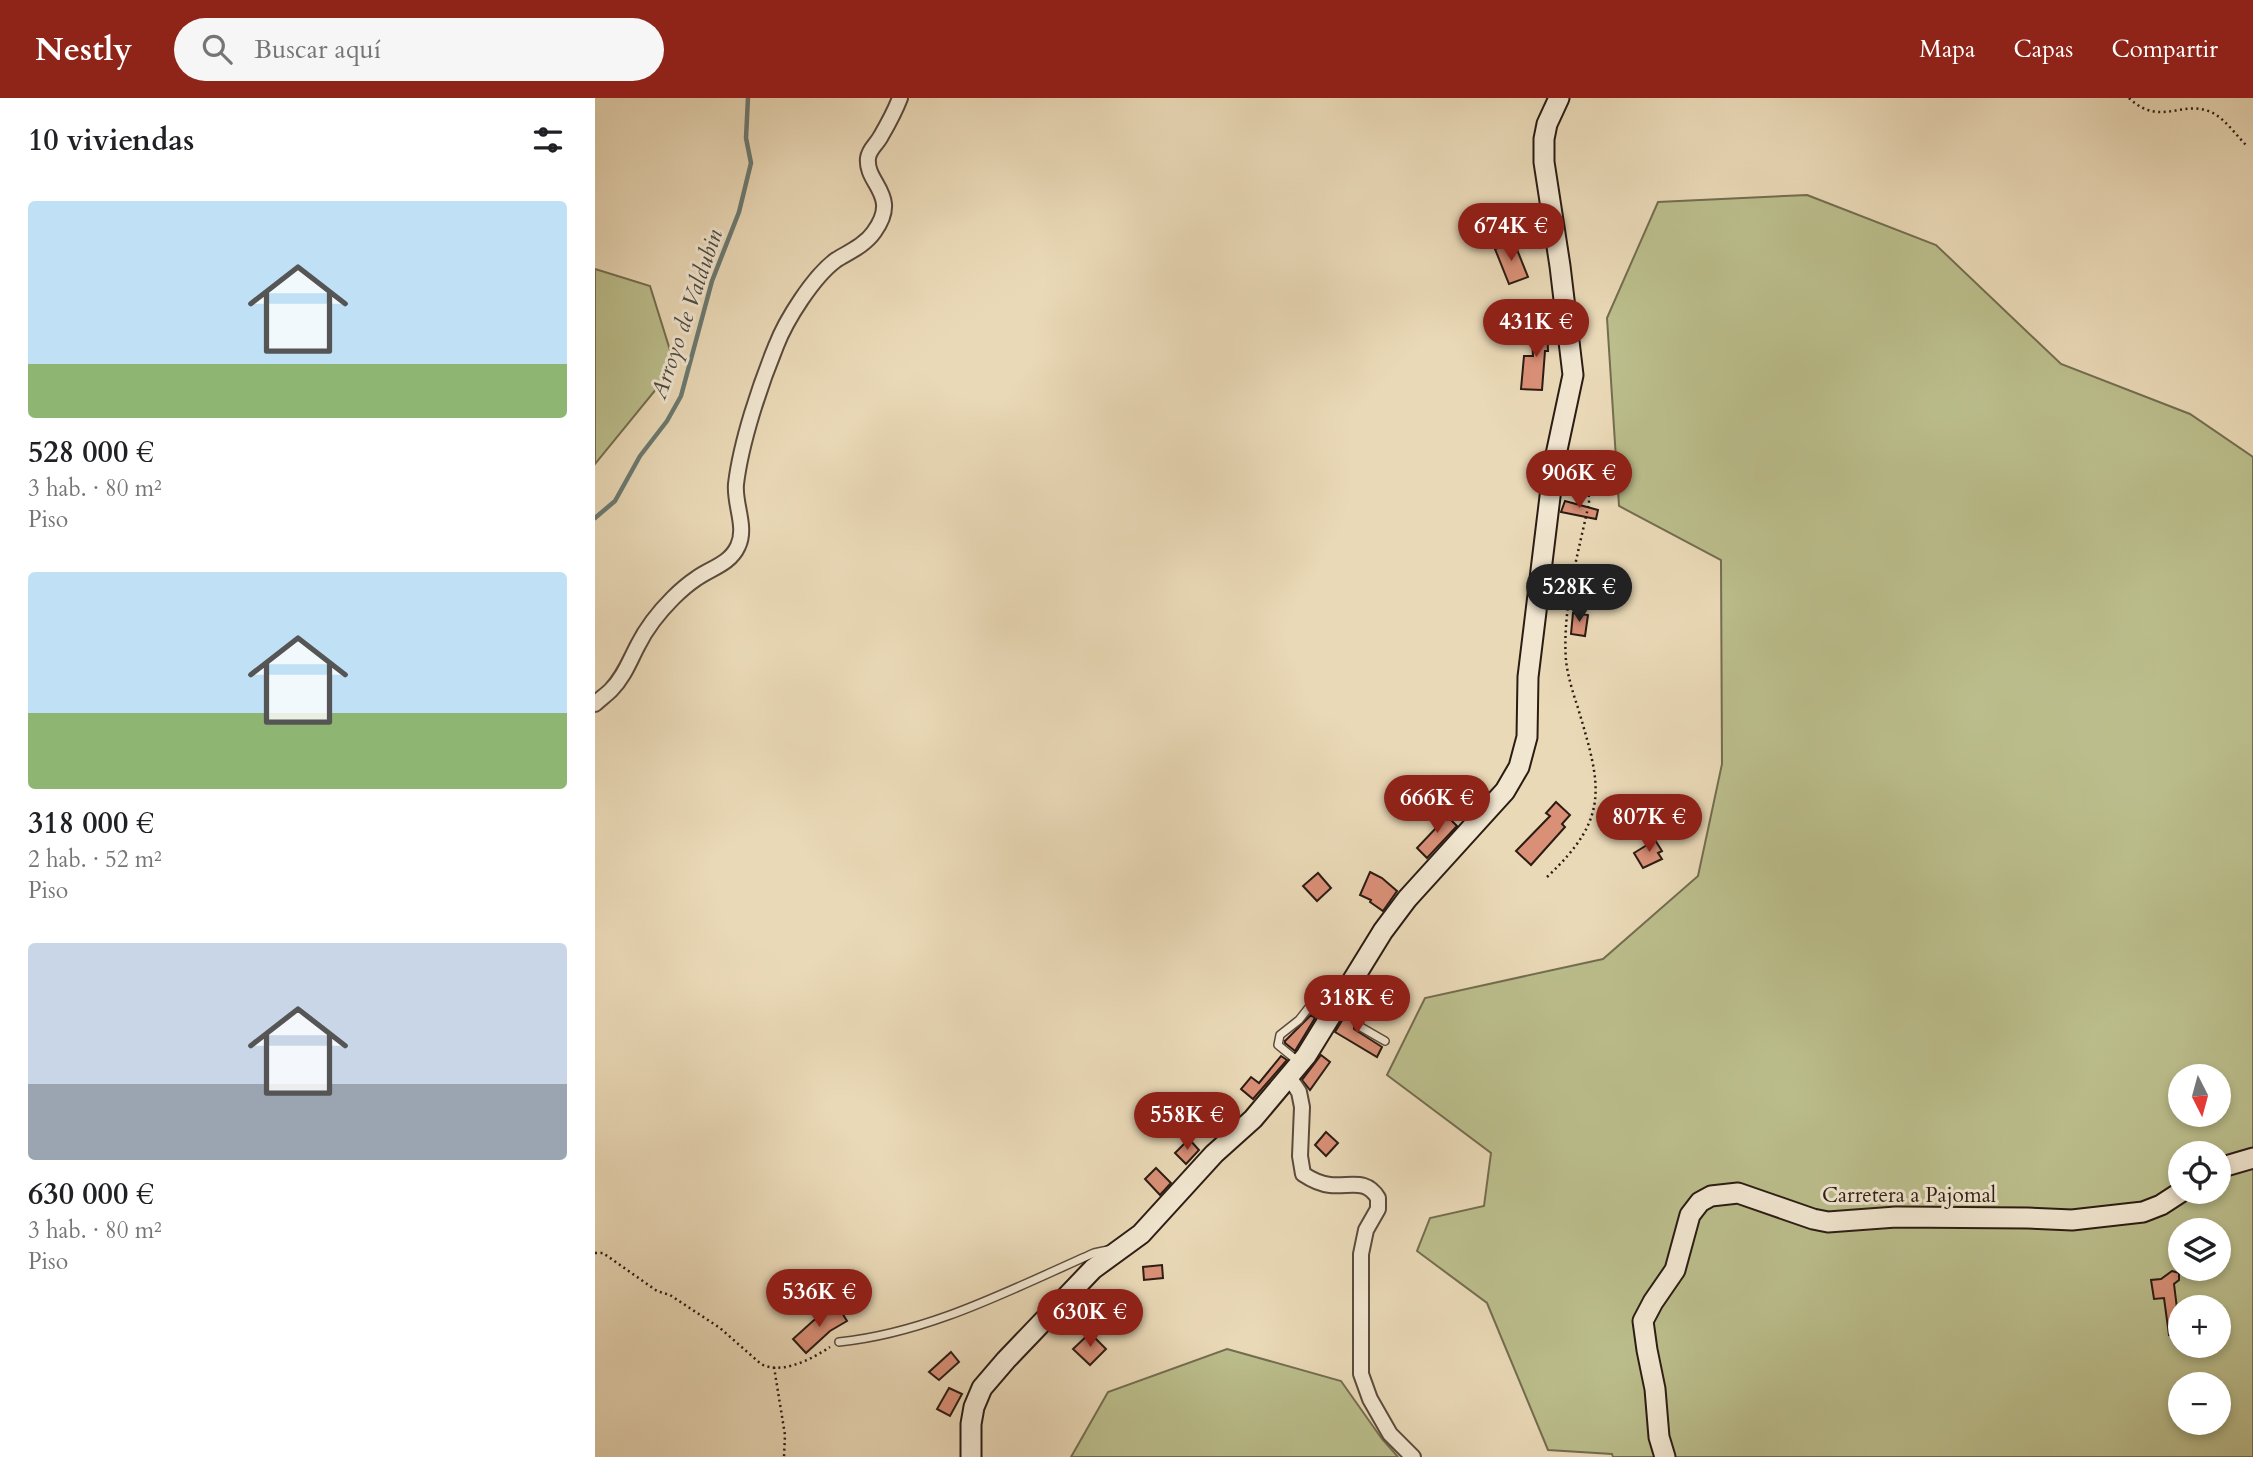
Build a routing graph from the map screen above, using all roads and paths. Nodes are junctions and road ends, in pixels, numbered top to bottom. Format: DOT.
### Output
graph roads {
  1 [pos="900,98"];
  2 [pos="1559,98"];
  3 [pos="2129,98"];
  4 [pos="2246,145"];
  5 [pos="1559,437"];
  6 [pos="595,704"];
  7 [pos="1546,877"];
  8 [pos="1341,998"];
  9 [pos="1327,1018"];
  10 [pos="1385,1041"];
  11 [pos="1295,1070"];
  12 [pos="2253,1157"];
  13 [pos="2231,1164"];
  14 [pos="2168,1200"];
  15 [pos="1123,1249"];
  16 [pos="595,1253"];
  17 [pos="839,1342"];
  18 [pos="774,1367"];
  19 [pos="784,1457"];
  20 [pos="971,1457"];
  21 [pos="1413,1457"];
  22 [pos="1665,1457"];
  1 -- 6 [label="street"];
  2 -- 5 [label="street"];
  3 -- 4 [label="path"];
  5 -- 7 [label="path"];
  5 -- 8 [label="street"];
  8 -- 9 [label="street"];
  8 -- 10 [label="lane"];
  9 -- 11 [label="street"];
  9 -- 11 [label="lane"];
  11 -- 15 [label="street"];
  11 -- 21 [label="street"];
  12 -- 13 [label="street"];
  14 -- 22 [label="street, Carretera a Pajomal"];
  15 -- 17 [label="lane"];
  15 -- 20 [label="street"];
  16 -- 18 [label="path"];
  17 -- 18 [label="path"];
  18 -- 19 [label="path"];
}
